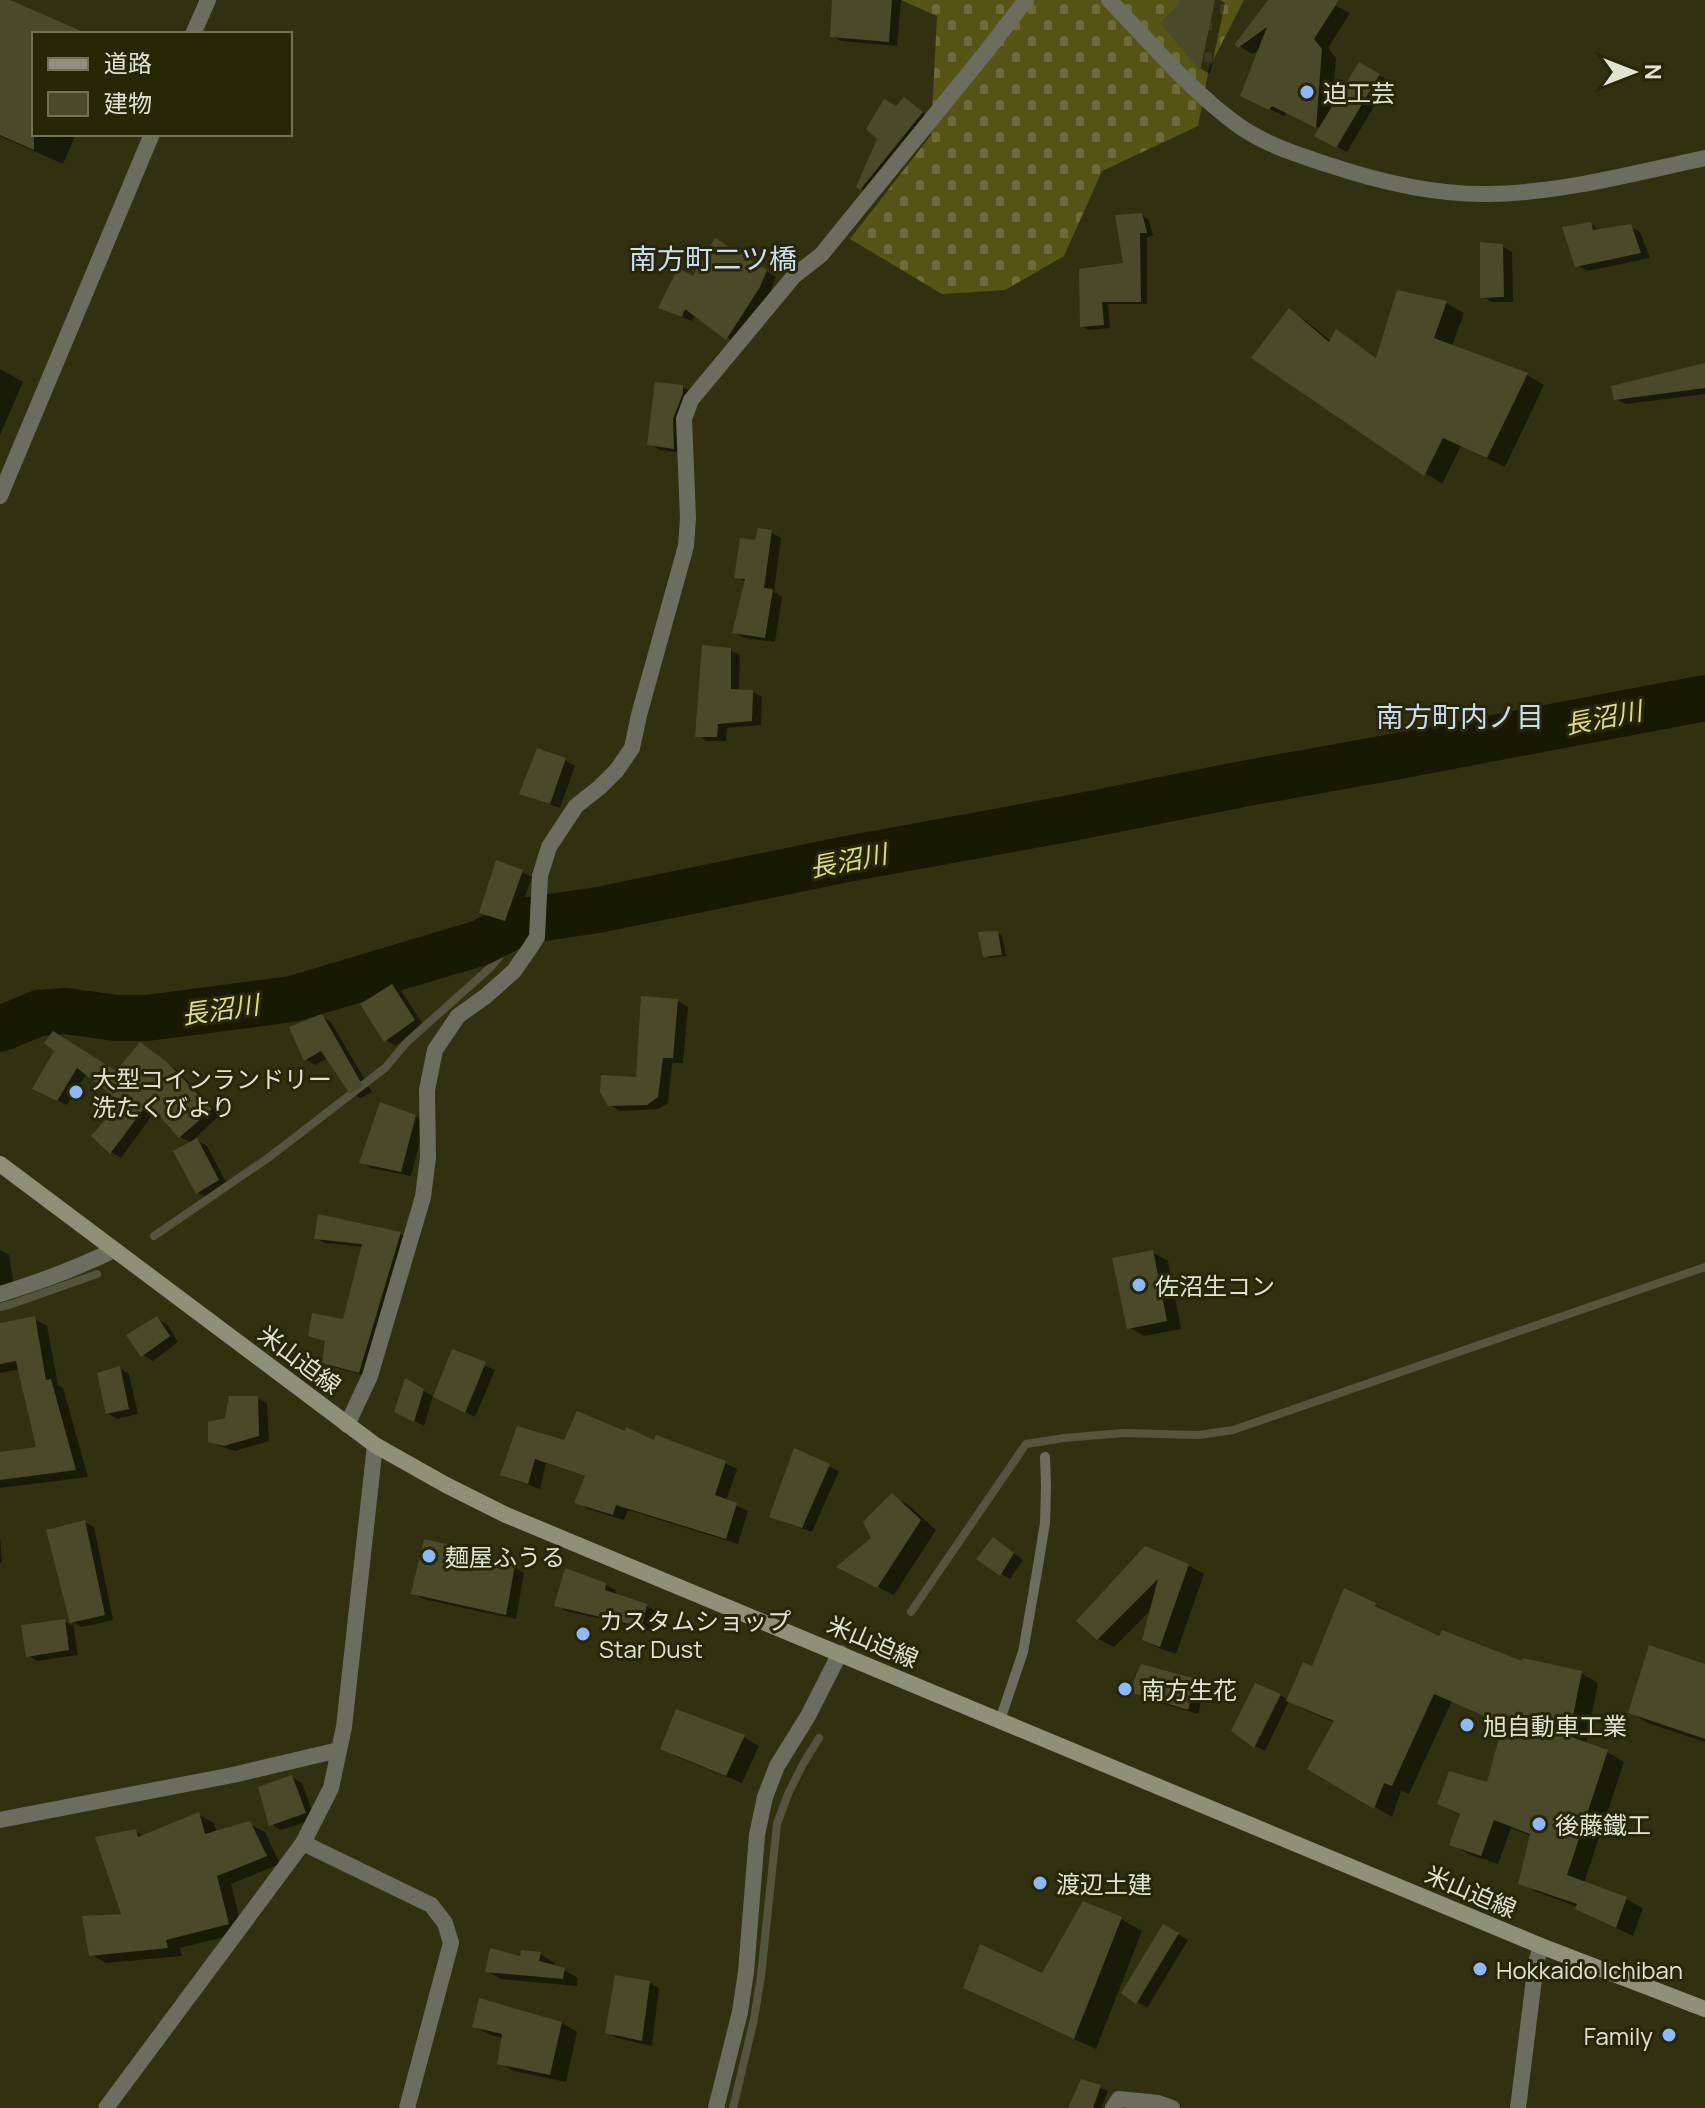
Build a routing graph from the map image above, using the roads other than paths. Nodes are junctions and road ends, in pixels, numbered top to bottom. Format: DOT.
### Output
graph roads {
  1 [pos="208,0"];
  2 [pos="1026,0"];
  3 [pos="1109,0"];
  4 [pos="194,32"];
  5 [pos="151,136"];
  6 [pos="1705,158"];
  7 [pos="0,496"];
  8 [pos="0,1164"];
  9 [pos="114,1250"];
  10 [pos="0,1294"];
  11 [pos="347,1425"];
  12 [pos="375,1445"];
  13 [pos="1045,1457"];
  14 [pos="848,1657"];
  15 [pos="1000,1720"];
  16 [pos="339,1750"];
  17 [pos="0,1820"];
  18 [pos="303,1843"];
  19 [pos="1541,1946"];
  20 [pos="1705,2009"];
  21 [pos="106,2108"];
  22 [pos="407,2108"];
  23 [pos="716,2108"];
  24 [pos="1113,2108"];
  25 [pos="1172,2108"];
  26 [pos="1518,2108"];
  1 -- 4 [label="street"];
  2 -- 11 [label="street"];
  3 -- 6 [label="street"];
  5 -- 7 [label="street"];
  8 -- 9 [label="main road, 米山迫線"];
  9 -- 10 [label="street"];
  9 -- 11 [label="main road, 米山迫線"];
  11 -- 12 [label="main road, 米山迫線"];
  12 -- 14 [label="main road, 米山迫線"];
  12 -- 16 [label="street"];
  13 -- 15 [label="lane"];
  14 -- 15 [label="main road, 米山迫線"];
  14 -- 23 [label="street"];
  15 -- 19 [label="main road, 米山迫線"];
  16 -- 17 [label="street"];
  16 -- 18 [label="street"];
  18 -- 21 [label="street"];
  18 -- 22 [label="street"];
  19 -- 20 [label="main road, 米山迫線"];
  19 -- 26 [label="street"];
  24 -- 25 [label="street"];
}
